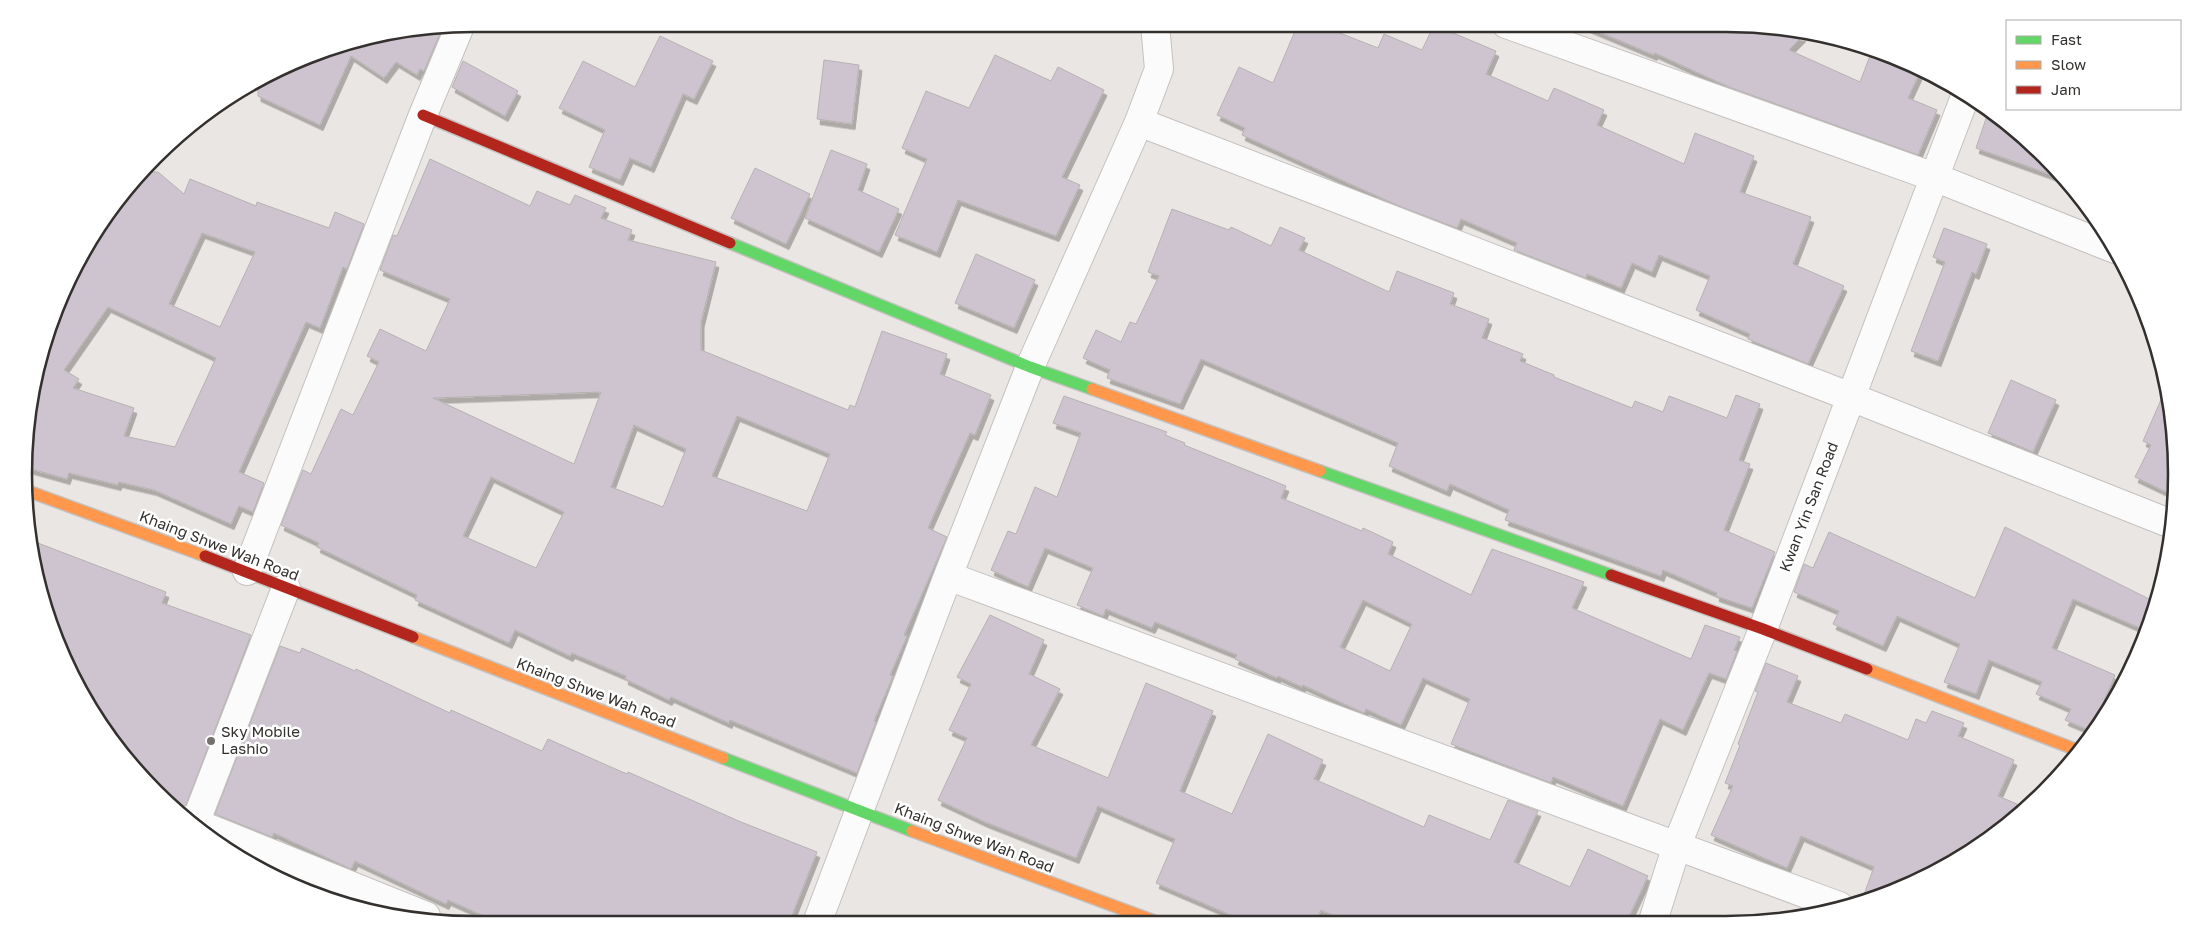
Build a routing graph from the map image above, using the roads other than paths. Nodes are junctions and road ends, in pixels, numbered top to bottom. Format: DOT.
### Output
graph roads {
  1 [pos="1156,32"];
  2 [pos="1528,32"];
  3 [pos="457,33"];
  4 [pos="1963,101"];
  5 [pos="423,115"];
  6 [pos="1139,122"];
  7 [pos="1934,177"];
  8 [pos="2104,244"];
  9 [pos="1030,367"];
  10 [pos="1851,397"];
  11 [pos="33,493"];
  12 [pos="2166,522"];
  13 [pos="247,571"];
  14 [pos="948,576"];
  15 [pos="286,588"];
  16 [pos="1763,630"];
  17 [pos="2073,748"];
  18 [pos="860,811"];
  19 [pos="195,816"];
  20 [pos="218,833"];
  21 [pos="1677,845"];
  22 [pos="1830,903"];
  23 [pos="416,912"];
  24 [pos="821,916"];
  25 [pos="1141,916"];
  26 [pos="1655,916"];
  1 -- 6 [label="street"];
  2 -- 7 [label="street"];
  3 -- 5 [label="street"];
  4 -- 7 [label="street, Kwan Yin San Road"];
  5 -- 9 [label="street"];
  5 -- 13 [label="street"];
  6 -- 9 [label="street"];
  6 -- 10 [label="street"];
  7 -- 8 [label="street"];
  7 -- 10 [label="street, Kwan Yin San Road"];
  9 -- 14 [label="street"];
  9 -- 16 [label="street"];
  10 -- 12 [label="street"];
  10 -- 16 [label="street, Kwan Yin San Road"];
  11 -- 13 [label="street, Khaing Shwe Wah Road"];
  13 -- 15 [label="street, Khaing Shwe Wah Road"];
  14 -- 18 [label="street"];
  14 -- 21 [label="street"];
  15 -- 18 [label="street, Khaing Shwe Wah Road"];
  15 -- 19 [label="street"];
  16 -- 17 [label="street"];
  16 -- 21 [label="street, Kwan Yin San Road"];
  18 -- 24 [label="street"];
  18 -- 25 [label="street, Khaing Shwe Wah Road"];
  20 -- 23 [label="street"];
  21 -- 22 [label="street"];
  21 -- 26 [label="street, Kwan Yin San Road"];
}
